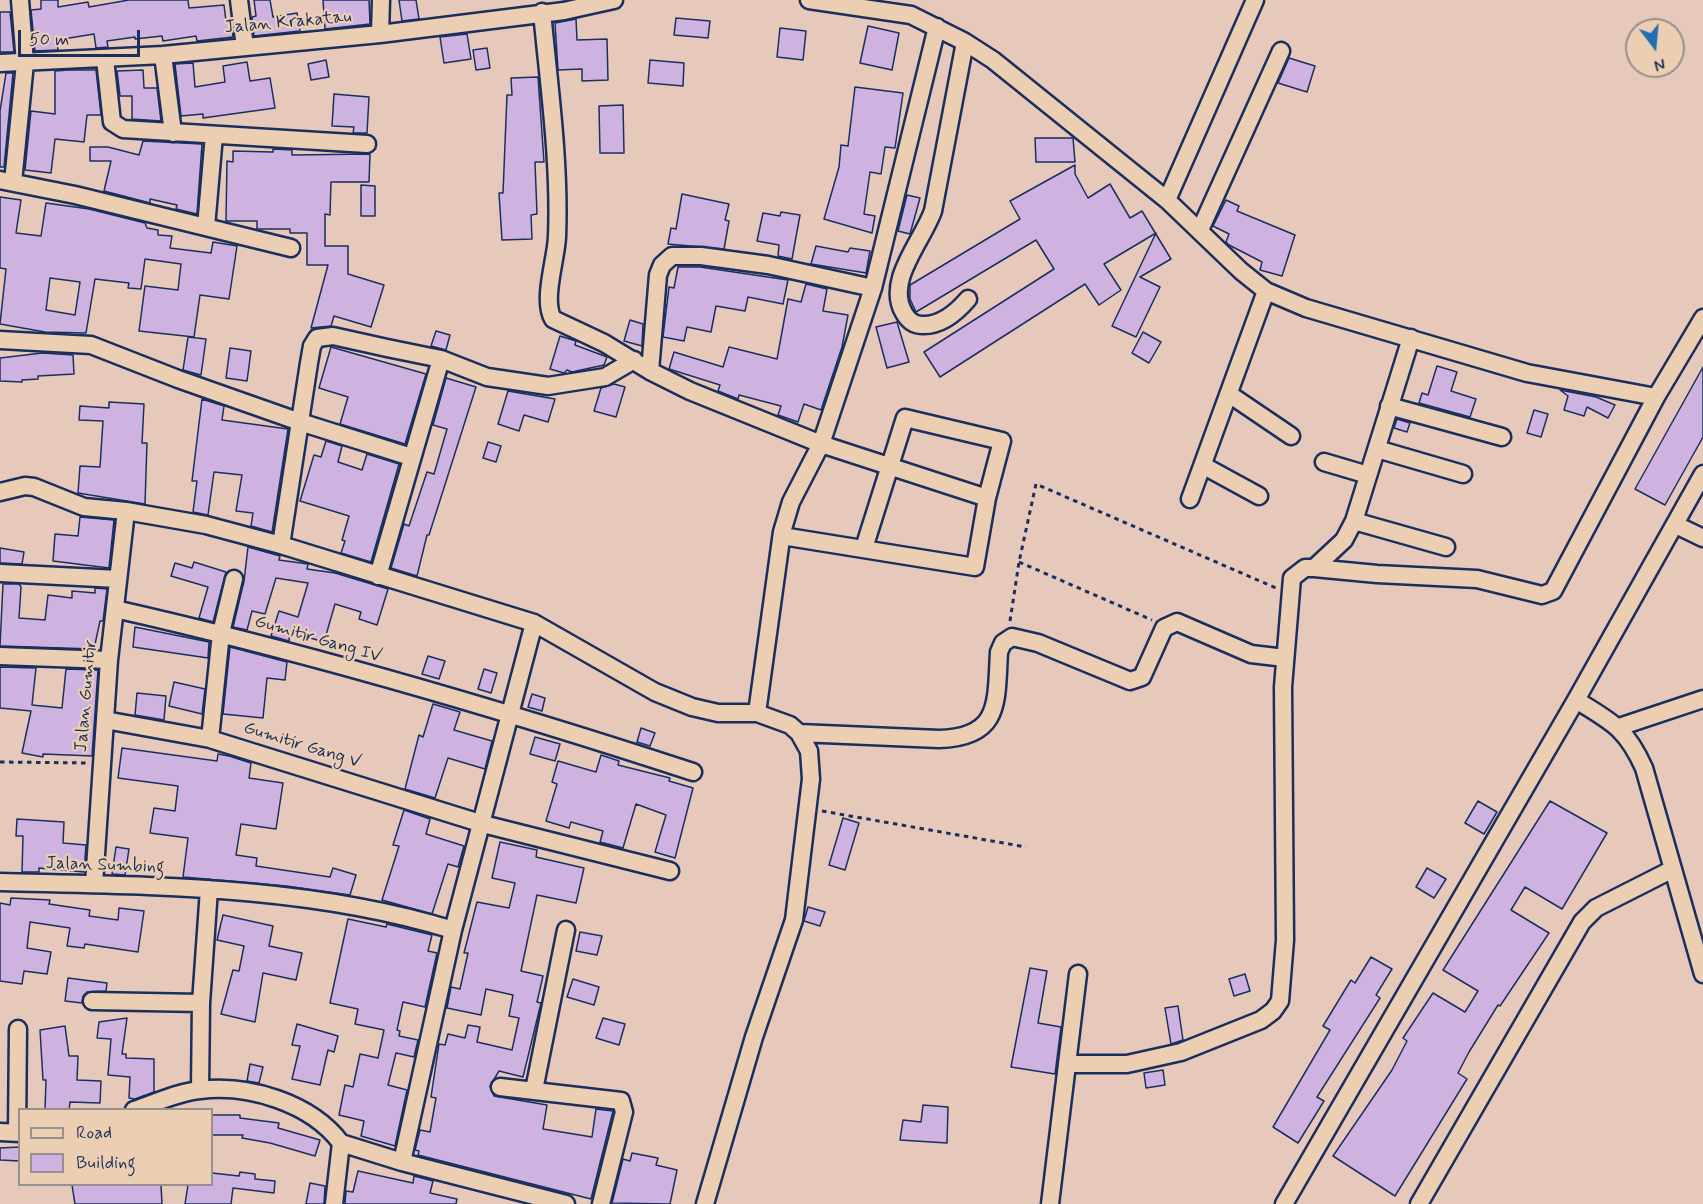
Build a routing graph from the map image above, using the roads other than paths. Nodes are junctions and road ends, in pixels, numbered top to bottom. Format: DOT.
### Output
graph roads {
  1 [pos="20,0"];
  2 [pos="239,0"];
  3 [pos="381,0"];
  4 [pos="614,0"];
  5 [pos="809,0"];
  6 [pos="1255,0"];
  7 [pos="910,8"];
  8 [pos="542,12"];
  9 [pos="937,27"];
  10 [pos="380,34"];
  11 [pos="965,42"];
  12 [pos="245,47"];
  13 [pos="1281,51"];
  14 [pos="163,55"];
  15 [pos="105,59"];
  16 [pos="0,63"];
  17 [pos="25,63"];
  18 [pos="173,133"];
  19 [pos="214,135"];
  20 [pos="367,144"];
  21 [pos="7,181"];
  22 [pos="1167,200"];
  23 [pos="206,227"];
  24 [pos="1200,230"];
  25 [pos="291,248"];
  26 [pos="873,288"];
  27 [pos="1266,291"];
  28 [pos="968,299"];
  29 [pos="1703,318"];
  30 [pos="1411,338"];
  31 [pos="0,340"];
  32 [pos="441,359"];
  33 [pos="634,360"];
  34 [pos="650,371"];
  35 [pos="1229,394"];
  36 [pos="1656,397"];
  37 [pos="1389,406"];
  38 [pos="300,422"];
  39 [pos="1291,436"];
  40 [pos="1502,438"];
  41 [pos="821,444"];
  42 [pos="1377,449"];
  43 [pos="411,457"];
  44 [pos="1324,462"];
  45 [pos="888,466"];
  46 [pos="1204,466"];
  47 [pos="1463,474"];
  48 [pos="1703,474"];
  49 [pos="1368,475"];
  50 [pos="0,492"];
  51 [pos="1259,496"];
  52 [pos="987,498"];
  53 [pos="1190,499"];
  54 [pos="126,511"];
  55 [pos="1354,521"];
  56 [pos="1676,525"];
  57 [pos="782,536"];
  58 [pos="1703,538"];
  59 [pos="281,545"];
  60 [pos="1446,547"];
  61 [pos="864,548"];
  62 [pos="1314,568"];
  63 [pos="0,573"];
  64 [pos="378,576"];
  65 [pos="118,579"];
  66 [pos="234,579"];
  67 [pos="115,609"];
  68 [pos="534,623"];
  69 [pos="221,633"];
  70 [pos="0,656"];
  71 [pos="1285,658"];
  72 [pos="109,660"];
  73 [pos="1703,699"];
  74 [pos="1576,700"];
  75 [pos="757,712"];
  76 [pos="510,714"];
  77 [pos="105,720"];
  78 [pos="1619,727"];
  79 [pos="799,733"];
  80 [pos="210,739"];
  81 [pos="693,772"];
  82 [pos="483,824"];
  83 [pos="1673,869"];
  84 [pos="670,871"];
  85 [pos="0,882"];
  86 [pos="94,885"];
  87 [pos="209,889"];
  88 [pos="453,930"];
  89 [pos="566,930"];
  90 [pos="1078,974"];
  91 [pos="1703,974"];
  92 [pos="92,1001"];
  93 [pos="201,1003"];
  94 [pos="18,1029"];
  95 [pos="1067,1065"];
  96 [pos="500,1087"];
  97 [pos="200,1090"];
  98 [pos="534,1090"];
  99 [pos="141,1108"];
  100 [pos="12,1133"];
  101 [pos="342,1143"];
  102 [pos="402,1162"];
  103 [pos="334,1204"];
  104 [pos="566,1204"];
  105 [pos="601,1204"];
  106 [pos="705,1204"];
  107 [pos="1050,1204"];
  108 [pos="1284,1204"];
  109 [pos="1419,1204"];
  1 -- 17 [label="street"];
  2 -- 12 [label="street"];
  3 -- 10 [label="street"];
  4 -- 8 [label="street, Jalan Krakatau"];
  5 -- 7 [label="street"];
  6 -- 22 [label="street"];
  7 -- 9 [label="street"];
  8 -- 10 [label="street, Jalan Krakatau"];
  8 -- 33 [label="street"];
  9 -- 11 [label="street"];
  9 -- 26 [label="street"];
  10 -- 12 [label="street, Jalan Krakatau"];
  11 -- 22 [label="street"];
  11 -- 28 [label="street"];
  12 -- 14 [label="street, Jalan Krakatau"];
  13 -- 24 [label="street"];
  14 -- 15 [label="street, Jalan Krakatau"];
  14 -- 18 [label="street"];
  15 -- 17 [label="street, Jalan Krakatau"];
  15 -- 18 [label="street"];
  16 -- 17 [label="street, Jalan Krakatau"];
  17 -- 21 [label="street"];
  18 -- 19 [label="street"];
  19 -- 20 [label="street"];
  19 -- 23 [label="street"];
  21 -- 23 [label="street"];
  22 -- 24 [label="street"];
  23 -- 25 [label="street"];
  24 -- 27 [label="street"];
  26 -- 34 [label="street"];
  26 -- 41 [label="street"];
  27 -- 30 [label="street"];
  27 -- 35 [label="street"];
  29 -- 36 [label="street"];
  30 -- 36 [label="street"];
  30 -- 37 [label="street"];
  31 -- 38 [label="street"];
  32 -- 33 [label="street"];
  32 -- 38 [label="street"];
  32 -- 43 [label="street"];
  33 -- 34 [label="street"];
  34 -- 41 [label="street"];
  35 -- 39 [label="street"];
  35 -- 46 [label="street"];
  36 -- 62 [label="street"];
  37 -- 40 [label="street"];
  37 -- 42 [label="street"];
  38 -- 43 [label="street"];
  38 -- 59 [label="street"];
  41 -- 45 [label="street"];
  41 -- 57 [label="street"];
  42 -- 47 [label="street"];
  42 -- 49 [label="street"];
  43 -- 64 [label="street"];
  44 -- 49 [label="street"];
  45 -- 52 [label="street"];
  45 -- 52 [label="street"];
  45 -- 61 [label="street"];
  46 -- 51 [label="street"];
  46 -- 53 [label="street"];
  48 -- 56 [label="street"];
  49 -- 55 [label="street"];
  50 -- 54 [label="street"];
  52 -- 61 [label="street"];
  54 -- 59 [label="street"];
  54 -- 65 [label="street, Jalan Gumitir"];
  55 -- 60 [label="street"];
  55 -- 62 [label="street"];
  56 -- 58 [label="street"];
  56 -- 74 [label="street"];
  57 -- 61 [label="street"];
  57 -- 75 [label="street"];
  59 -- 64 [label="street"];
  62 -- 71 [label="street"];
  63 -- 65 [label="street"];
  64 -- 68 [label="street"];
  65 -- 67 [label="street, Jalan Gumitir"];
  66 -- 69 [label="street"];
  67 -- 69 [label="street, Gumitir Gang IV"];
  67 -- 72 [label="street, Jalan Gumitir"];
  68 -- 75 [label="street"];
  68 -- 76 [label="street"];
  69 -- 76 [label="street, Gumitir Gang IV"];
  69 -- 80 [label="street"];
  70 -- 72 [label="street"];
  71 -- 79 [label="street"];
  71 -- 95 [label="street"];
  72 -- 77 [label="street, Jalan Gumitir"];
  73 -- 78 [label="street"];
  74 -- 78 [label="street"];
  74 -- 108 [label="street"];
  75 -- 79 [label="street"];
  76 -- 81 [label="street, Gumitir Gang IV"];
  76 -- 82 [label="street"];
  77 -- 80 [label="street, Gumitir Gang V"];
  77 -- 86 [label="street, Jalan Gumitir"];
  78 -- 83 [label="street"];
  79 -- 106 [label="street"];
  80 -- 82 [label="street, Gumitir Gang V"];
  82 -- 84 [label="street, Gumitir Gang V"];
  82 -- 88 [label="street"];
  83 -- 91 [label="street"];
  83 -- 109 [label="street"];
  85 -- 86 [label="street, Jalan Sumbing"];
  86 -- 87 [label="street, Jalan Sumbing"];
  87 -- 88 [label="street, Jalan Sumbing"];
  87 -- 93 [label="street"];
  88 -- 102 [label="street"];
  89 -- 98 [label="street"];
  90 -- 95 [label="street"];
  92 -- 93 [label="street"];
  93 -- 97 [label="street"];
  94 -- 100 [label="street"];
  95 -- 107 [label="street"];
  96 -- 98 [label="street"];
  97 -- 99 [label="street"];
  97 -- 101 [label="street"];
  98 -- 105 [label="street"];
  101 -- 102 [label="street"];
  101 -- 103 [label="street"];
  102 -- 104 [label="street"];
}
